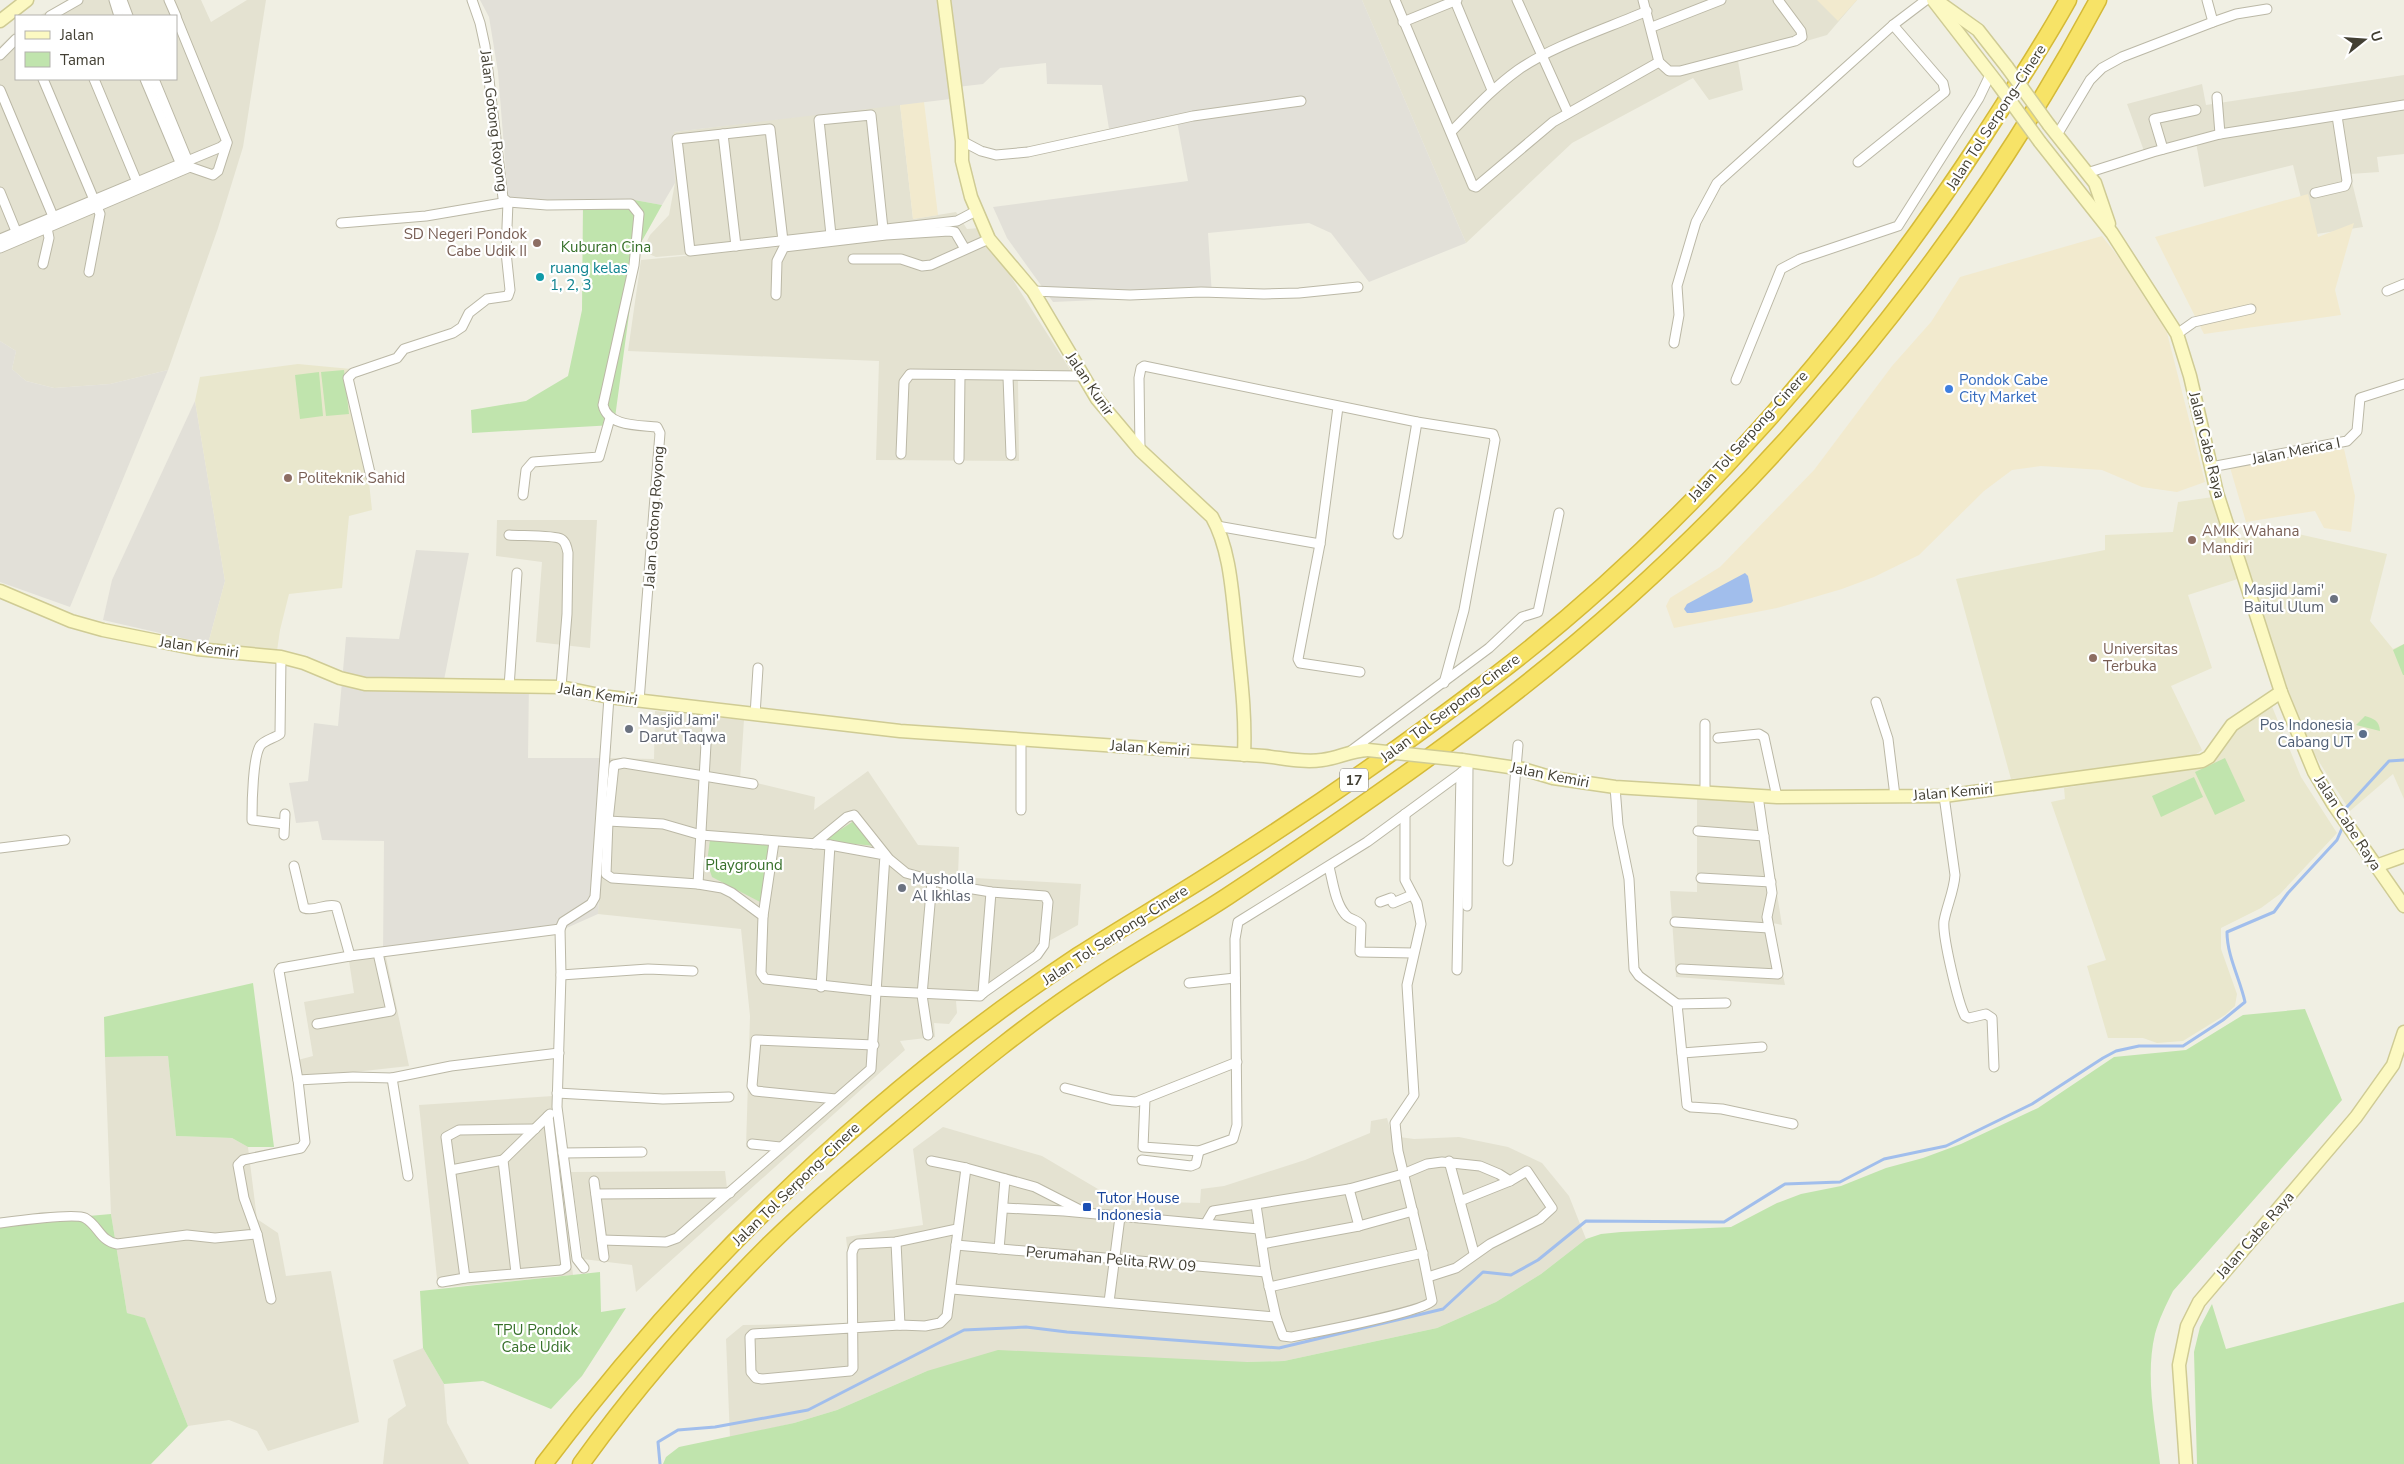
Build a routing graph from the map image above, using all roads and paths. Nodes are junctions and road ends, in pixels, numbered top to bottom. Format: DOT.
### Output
graph roads {
  1 [pos="27,0"];
  2 [pos="36,0"];
  3 [pos="78,0"];
  4 [pos="114,0"];
  5 [pos="122,0"];
  6 [pos="169,0"];
  7 [pos="472,0"];
  8 [pos="944,0"];
  9 [pos="1395,0"];
  10 [pos="1456,0"];
  11 [pos="1517,0"];
  12 [pos="1644,0"];
  13 [pos="1720,0"];
  14 [pos="1778,0"];
  15 [pos="1926,0"];
  16 [pos="1935,0"];
  17 [pos="2068,0"];
  18 [pos="2098,0"];
  19 [pos="2208,0"];
  20 [pos="2267,9"];
  21 [pos="1647,11"];
  22 [pos="66,12"];
  23 [pos="17,15"];
  24 [pos="119,15"];
  25 [pos="128,15"];
  26 [pos="175,15"];
  27 [pos="15,17"];
  28 [pos="0,22"];
  29 [pos="178,22"];
  30 [pos="1403,22"];
  31 [pos="2213,22"];
  32 [pos="1893,25"];
  33 [pos="1652,27"];
  34 [pos="0,30"];
  35 [pos="15,40"];
  36 [pos="0,55"];
  37 [pos="1542,56"];
  38 [pos="1659,62"];
  39 [pos="43,80"];
  40 [pos="94,80"];
  41 [pos="145,80"];
  42 [pos="154,80"];
  43 [pos="1994,80"];
  44 [pos="0,90"];
  45 [pos="1492,90"];
  46 [pos="2217,97"];
  47 [pos="1301,101"];
  48 [pos="2404,105"];
  49 [pos="2196,110"];
  50 [pos="1568,113"];
  51 [pos="2337,116"];
  52 [pos="1451,132"];
  53 [pos="722,134"];
  54 [pos="2220,134"];
  55 [pos="2057,136"];
  56 [pos="962,141"];
  57 [pos="227,142"];
  58 [pos="2163,149"];
  59 [pos="1858,162"];
  60 [pos="185,165"];
  61 [pos="2087,173"];
  62 [pos="139,185"];
  63 [pos="0,192"];
  64 [pos="2315,193"];
  65 [pos="508,202"];
  66 [pos="96,203"];
  67 [pos="976,210"];
  68 [pos="55,220"];
  69 [pos="341,223"];
  70 [pos="47,228"];
  71 [pos="883,229"];
  72 [pos="2112,233"];
  73 [pos="831,235"];
  74 [pos="18,236"];
  75 [pos="989,238"];
  76 [pos="0,239"];
  77 [pos="783,240"];
  78 [pos="736,246"];
  79 [pos="0,248"];
  80 [pos="965,249"];
  81 [pos="853,259"];
  82 [pos="43,264"];
  83 [pos="89,272"];
  84 [pos="2404,284"];
  85 [pos="1358,287"];
  86 [pos="1032,291"];
  87 [pos="2387,291"];
  88 [pos="776,295"];
  89 [pos="2251,309"];
  90 [pos="2177,334"];
  91 [pos="1674,343"];
  92 [pos="960,375"];
  93 [pos="1083,376"];
  94 [pos="1008,377"];
  95 [pos="1736,380"];
  96 [pos="2404,384"];
  97 [pos="1338,406"];
  98 [pos="610,418"];
  99 [pos="1417,422"];
  100 [pos="1140,450"];
  101 [pos="901,454"];
  102 [pos="1011,455"];
  103 [pos="959,459"];
  104 [pos="2211,467"];
  105 [pos="371,477"];
  106 [pos="523,496"];
  107 [pos="1559,513"];
  108 [pos="1217,526"];
  109 [pos="1398,534"];
  110 [pos="509,535"];
  111 [pos="1320,544"];
  112 [pos="517,573"];
  113 [pos="0,591"];
  114 [pos="281,657"];
  115 [pos="758,668"];
  116 [pos="1360,672"];
  117 [pos="1444,683"];
  118 [pos="510,687"];
  119 [pos="561,687"];
  120 [pos="2281,692"];
  121 [pos="609,697"];
  122 [pos="639,700"];
  123 [pos="1876,702"];
  124 [pos="708,709"];
  125 [pos="755,715"];
  126 [pos="1705,724"];
  127 [pos="1718,738"];
  128 [pos="1021,740"];
  129 [pos="1518,745"];
  130 [pos="1352,751"];
  131 [pos="1244,755"];
  132 [pos="1466,765"];
  133 [pos="1516,768"];
  134 [pos="705,775"];
  135 [pos="753,784"];
  136 [pos="1615,787"];
  137 [pos="1705,793"];
  138 [pos="1758,796"];
  139 [pos="1894,796"];
  140 [pos="1944,796"];
  141 [pos="1777,797"];
  142 [pos="1021,810"];
  143 [pos="1405,814"];
  144 [pos="608,821"];
  145 [pos="1698,831"];
  146 [pos="284,835"];
  147 [pos="702,835"];
  148 [pos="1764,836"];
  149 [pos="65,840"];
  150 [pos="774,842"];
  151 [pos="814,844"];
  152 [pos="830,846"];
  153 [pos="0,848"];
  154 [pos="885,854"];
  155 [pos="2404,856"];
  156 [pos="1508,861"];
  157 [pos="294,866"];
  158 [pos="2376,866"];
  159 [pos="1329,867"];
  160 [pos="1701,878"];
  161 [pos="932,881"];
  162 [pos="1771,882"];
  163 [pos="698,884"];
  164 [pos="991,892"];
  165 [pos="1412,895"];
  166 [pos="1380,902"];
  167 [pos="1467,906"];
  168 [pos="2404,906"];
  169 [pos="763,916"];
  170 [pos="1675,922"];
  171 [pos="1769,928"];
  172 [pos="560,929"];
  173 [pos="378,952"];
  174 [pos="1413,953"];
  175 [pos="350,956"];
  176 [pos="1681,969"];
  177 [pos="1457,970"];
  178 [pos="693,971"];
  179 [pos="561,975"];
  180 [pos="1236,978"];
  181 [pos="1189,983"];
  182 [pos="821,987"];
  183 [pos="875,991"];
  184 [pos="983,993"];
  185 [pos="922,995"];
  186 [pos="1726,1003"];
  187 [pos="1677,1004"];
  188 [pos="317,1024"];
  189 [pos="2404,1032"];
  190 [pos="928,1035"];
  191 [pos="874,1045"];
  192 [pos="1762,1047"];
  193 [pos="559,1053"];
  194 [pos="1682,1053"];
  195 [pos="1237,1062"];
  196 [pos="1994,1068"];
  197 [pos="392,1078"];
  198 [pos="298,1080"];
  199 [pos="1065,1088"];
  200 [pos="557,1093"];
  201 [pos="729,1097"];
  202 [pos="836,1099"];
  203 [pos="1145,1099"];
  204 [pos="557,1107"];
  205 [pos="548,1116"];
  206 [pos="1793,1124"];
  207 [pos="535,1129"];
  208 [pos="752,1144"];
  209 [pos="780,1147"];
  210 [pos="642,1152"];
  211 [pos="1199,1152"];
  212 [pos="563,1153"];
  213 [pos="503,1160"];
  214 [pos="1142,1160"];
  215 [pos="932,1161"];
  216 [pos="1449,1161"];
  217 [pos="966,1168"];
  218 [pos="451,1170"];
  219 [pos="1403,1174"];
  220 [pos="408,1176"];
  221 [pos="1005,1179"];
  222 [pos="594,1180"];
  223 [pos="1510,1181"];
  224 [pos="1349,1188"];
  225 [pos="730,1193"];
  226 [pos="596,1194"];
  227 [pos="1460,1201"];
  228 [pos="1256,1205"];
  229 [pos="1004,1208"];
  230 [pos="1413,1211"];
  231 [pos="1084,1213"];
  232 [pos="1120,1217"];
  233 [pos="0,1223"];
  234 [pos="1206,1223"];
  235 [pos="1359,1226"];
  236 [pos="957,1229"];
  237 [pos="1259,1229"];
  238 [pos="257,1234"];
  239 [pos="602,1240"];
  240 [pos="896,1242"];
  241 [pos="1262,1244"];
  242 [pos="956,1245"];
  243 [pos="999,1249"];
  244 [pos="1422,1253"];
  245 [pos="1474,1253"];
  246 [pos="604,1257"];
  247 [pos="1113,1260"];
  248 [pos="584,1268"];
  249 [pos="1266,1272"];
  250 [pos="516,1273"];
  251 [pos="1428,1277"];
  252 [pos="465,1278"];
  253 [pos="442,1282"];
  254 [pos="1269,1287"];
  255 [pos="952,1289"];
  256 [pos="271,1299"];
  257 [pos="1108,1302"];
  258 [pos="1276,1317"];
  259 [pos="900,1325"];
  260 [pos="854,1329"];
  261 [pos="544,1464"];
  262 [pos="581,1464"];
  263 [pos="2186,1464"];
  1 -- 28 [label="street"];
  2 -- 23 [label="street"];
  3 -- 22 [label="street"];
  4 -- 24 [label="street"];
  5 -- 25 [label="street"];
  6 -- 26 [label="street"];
  7 -- 65 [label="street, Jalan Gotong Royong"];
  8 -- 56 [label="street, Jalan Kunir"];
  9 -- 30 [label="street"];
  10 -- 30 [label="street"];
  10 -- 45 [label="street"];
  11 -- 37 [label="street"];
  12 -- 21 [label="street"];
  13 -- 33 [label="street"];
  14 -- 38 [label="street"];
  15 -- 32 [label="street"];
  16 -- 43 [label="street, Jalan Cabe Raya"];
  16 -- 55 [label="street, Jalan Cabe Raya, bridge"];
  17 -- 261 [label="highway, Jalan Tol Serpong–Cinere / 17"];
  18 -- 262 [label="highway, Jalan Tol Serpong–Cinere / 17"];
  19 -- 31 [label="street"];
  20 -- 31 [label="street"];
  21 -- 33 [label="street"];
  21 -- 37 [label="street"];
  27 -- 34 [label="street"];
  29 -- 57 [label="street"];
  30 -- 52 [label="street"];
  31 -- 55 [label="street"];
  32 -- 59 [label="street"];
  32 -- 91 [label="street"];
  33 -- 38 [label="street"];
  35 -- 36 [label="street"];
  37 -- 45 [label="street"];
  37 -- 50 [label="street"];
  38 -- 50 [label="street"];
  39 -- 66 [label="street"];
  40 -- 62 [label="street"];
  41 -- 60 [label="street"];
  42 -- 60 [label="street"];
  43 -- 72 [label="street, Jalan Cabe Raya, bridge"];
  43 -- 95 [label="street"];
  44 -- 68 [label="street"];
  45 -- 52 [label="street"];
  46 -- 54 [label="street"];
  47 -- 56 [label="street"];
  48 -- 51 [label="street"];
  49 -- 58 [label="street"];
  50 -- 52 [label="street"];
  51 -- 54 [label="street"];
  51 -- 64 [label="street"];
  53 -- 77 [label="street"];
  53 -- 78 [label="street"];
  53 -- 78 [label="street"];
  54 -- 58 [label="street"];
  55 -- 61 [label="street, Jalan Cabe Raya"];
  56 -- 67 [label="street, Jalan Kunir"];
  57 -- 60 [label="street"];
  57 -- 60 [label="street"];
  58 -- 61 [label="street"];
  60 -- 62 [label="street"];
  61 -- 72 [label="street, Jalan Cabe Raya"];
  62 -- 66 [label="street"];
  63 -- 74 [label="street"];
  65 -- 69 [label="street"];
  65 -- 98 [label="street, Jalan Gotong Royong"];
  65 -- 105 [label="street"];
  66 -- 68 [label="street"];
  66 -- 83 [label="street"];
  67 -- 71 [label="street"];
  67 -- 75 [label="street, Jalan Kunir"];
  68 -- 70 [label="street"];
  68 -- 74 [label="street"];
  70 -- 74 [label="street"];
  70 -- 82 [label="street"];
  71 -- 73 [label="street"];
  71 -- 73 [label="street"];
  72 -- 90 [label="street, Jalan Cabe Raya"];
  73 -- 77 [label="street"];
  74 -- 76 [label="street"];
  74 -- 79 [label="street"];
  75 -- 80 [label="street"];
  75 -- 86 [label="street, Jalan Kunir"];
  77 -- 78 [label="street"];
  80 -- 81 [label="street"];
  80 -- 88 [label="street"];
  84 -- 87 [label="street"];
  85 -- 86 [label="street"];
  86 -- 93 [label="street, Jalan Kunir"];
  89 -- 90 [label="street"];
  90 -- 104 [label="street, Jalan Cabe Raya"];
  92 -- 94 [label="street"];
  92 -- 101 [label="street"];
  92 -- 103 [label="street"];
  93 -- 94 [label="street"];
  93 -- 100 [label="street, Jalan Kunir"];
  94 -- 102 [label="street"];
  96 -- 104 [label="street, Jalan Merica I"];
  97 -- 99 [label="street"];
  97 -- 100 [label="street"];
  97 -- 111 [label="street"];
  98 -- 106 [label="street"];
  98 -- 122 [label="street, Jalan Gotong Royong"];
  99 -- 109 [label="street"];
  99 -- 117 [label="street"];
  100 -- 108 [label="street, Jalan Kunir"];
  104 -- 120 [label="street, Jalan Cabe Raya"];
  107 -- 117 [label="street"];
  108 -- 111 [label="street"];
  108 -- 131 [label="street, Jalan Kunir"];
  110 -- 119 [label="street"];
  111 -- 116 [label="street"];
  112 -- 118 [label="street"];
  113 -- 114 [label="street, Jalan Kemiri"];
  114 -- 118 [label="street, Jalan Kemiri"];
  114 -- 146 [label="street"];
  115 -- 125 [label="street"];
  117 -- 130 [label="street"];
  118 -- 119 [label="street, Jalan Kemiri"];
  119 -- 121 [label="street, Jalan Kemiri"];
  120 -- 140 [label="street, Jalan Kemiri"];
  120 -- 158 [label="street, Jalan Cabe Raya"];
  121 -- 122 [label="street, Jalan Kemiri"];
  121 -- 172 [label="street"];
  122 -- 124 [label="street, Jalan Kemiri"];
  123 -- 139 [label="street"];
  124 -- 125 [label="street, Jalan Kemiri"];
  124 -- 134 [label="street"];
  125 -- 128 [label="street, Jalan Kemiri"];
  126 -- 137 [label="street"];
  127 -- 141 [label="street"];
  128 -- 131 [label="street, Jalan Kemiri"];
  128 -- 142 [label="street"];
  129 -- 133 [label="street"];
  130 -- 131 [label="street, Jalan Kemiri"];
  130 -- 132 [label="street, Jalan Kemiri, bridge"];
  132 -- 133 [label="street, Jalan Kemiri"];
  132 -- 143 [label="street"];
  132 -- 167 [label="street"];
  132 -- 177 [label="street"];
  133 -- 136 [label="street, Jalan Kemiri"];
  133 -- 156 [label="street"];
  134 -- 135 [label="street"];
  134 -- 144 [label="street"];
  134 -- 147 [label="street"];
  136 -- 137 [label="street, Jalan Kemiri"];
  136 -- 187 [label="street"];
  137 -- 138 [label="street, Jalan Kemiri"];
  138 -- 141 [label="street, Jalan Kemiri"];
  138 -- 148 [label="street"];
  139 -- 140 [label="street, Jalan Kemiri"];
  139 -- 141 [label="street, Jalan Kemiri"];
  140 -- 196 [label="street"];
  143 -- 159 [label="street"];
  143 -- 165 [label="street"];
  144 -- 147 [label="street"];
  144 -- 163 [label="street"];
  145 -- 148 [label="street"];
  147 -- 150 [label="street"];
  147 -- 163 [label="street"];
  148 -- 162 [label="street"];
  149 -- 153 [label="street"];
  150 -- 151 [label="street"];
  150 -- 169 [label="street"];
  151 -- 152 [label="street"];
  151 -- 154 [label="street"];
  152 -- 154 [label="street"];
  152 -- 182 [label="street"];
  154 -- 161 [label="street"];
  154 -- 183 [label="street"];
  155 -- 158 [label="street"];
  157 -- 175 [label="street"];
  158 -- 168 [label="street, Jalan Cabe Raya"];
  159 -- 174 [label="street"];
  159 -- 180 [label="street"];
  160 -- 162 [label="street"];
  161 -- 164 [label="street"];
  161 -- 185 [label="street"];
  162 -- 171 [label="street"];
  163 -- 169 [label="street"];
  164 -- 184 [label="street"];
  164 -- 184 [label="street"];
  165 -- 166 [label="street"];
  165 -- 174 [label="street"];
  169 -- 182 [label="street"];
  170 -- 171 [label="street"];
  171 -- 176 [label="street"];
  172 -- 173 [label="street"];
  172 -- 179 [label="street"];
  173 -- 175 [label="street"];
  173 -- 188 [label="street"];
  174 -- 219 [label="street"];
  175 -- 198 [label="street"];
  178 -- 179 [label="street"];
  179 -- 193 [label="street"];
  180 -- 181 [label="street"];
  180 -- 195 [label="street"];
  182 -- 183 [label="street"];
  183 -- 185 [label="street"];
  183 -- 191 [label="street"];
  184 -- 185 [label="street"];
  185 -- 190 [label="street"];
  186 -- 187 [label="street"];
  187 -- 194 [label="street"];
  189 -- 263 [label="street, Jalan Cabe Raya"];
  191 -- 202 [label="street"];
  191 -- 202 [label="street"];
  192 -- 194 [label="street"];
  193 -- 197 [label="street"];
  193 -- 200 [label="street"];
  194 -- 206 [label="street"];
  195 -- 203 [label="street"];
  195 -- 211 [label="street"];
  197 -- 198 [label="street"];
  197 -- 220 [label="street"];
  198 -- 238 [label="street"];
  199 -- 203 [label="street"];
  200 -- 201 [label="street"];
  200 -- 204 [label="street"];
  202 -- 209 [label="street"];
  203 -- 211 [label="street"];
  204 -- 205 [label="street"];
  204 -- 212 [label="street"];
  205 -- 207 [label="street"];
  205 -- 250 [label="street"];
  207 -- 213 [label="street"];
  207 -- 218 [label="street"];
  208 -- 209 [label="street"];
  209 -- 225 [label="street"];
  210 -- 212 [label="street"];
  211 -- 214 [label="street"];
  212 -- 248 [label="street"];
  213 -- 218 [label="street"];
  213 -- 250 [label="street"];
  215 -- 217 [label="street"];
  216 -- 219 [label="street"];
  216 -- 223 [label="street"];
  216 -- 227 [label="street"];
  217 -- 221 [label="street"];
  217 -- 236 [label="street"];
  218 -- 252 [label="street"];
  219 -- 224 [label="street"];
  219 -- 230 [label="street"];
  221 -- 229 [label="street"];
  221 -- 231 [label="street"];
  222 -- 226 [label="street"];
  223 -- 227 [label="street"];
  223 -- 245 [label="street"];
  224 -- 228 [label="street"];
  224 -- 235 [label="street"];
  225 -- 226 [label="street"];
  225 -- 239 [label="street"];
  226 -- 239 [label="street"];
  227 -- 245 [label="street"];
  228 -- 234 [label="street"];
  228 -- 237 [label="street"];
  229 -- 231 [label="street"];
  229 -- 243 [label="street"];
  230 -- 235 [label="street"];
  230 -- 244 [label="street"];
  231 -- 232 [label="street"];
  232 -- 234 [label="street"];
  232 -- 247 [label="street"];
  233 -- 238 [label="street"];
  234 -- 237 [label="street"];
  235 -- 241 [label="street"];
  236 -- 240 [label="street"];
  236 -- 242 [label="street"];
  237 -- 241 [label="street"];
  238 -- 256 [label="street"];
  239 -- 246 [label="street"];
  240 -- 259 [label="street"];
  240 -- 260 [label="street"];
  241 -- 249 [label="street"];
  242 -- 243 [label="street, Perumahan Pelita RW 09"];
  242 -- 255 [label="street"];
  243 -- 247 [label="street, Perumahan Pelita RW 09"];
  244 -- 251 [label="street"];
  244 -- 254 [label="street"];
  245 -- 251 [label="street"];
  247 -- 249 [label="street, Perumahan Pelita RW 09"];
  247 -- 257 [label="street"];
  249 -- 254 [label="street"];
  250 -- 252 [label="street"];
  251 -- 258 [label="street"];
  252 -- 253 [label="street"];
  254 -- 258 [label="street"];
  255 -- 257 [label="street"];
  255 -- 259 [label="street"];
  257 -- 258 [label="street"];
  259 -- 260 [label="street"];
  260 -- 260 [label="street"];
}
